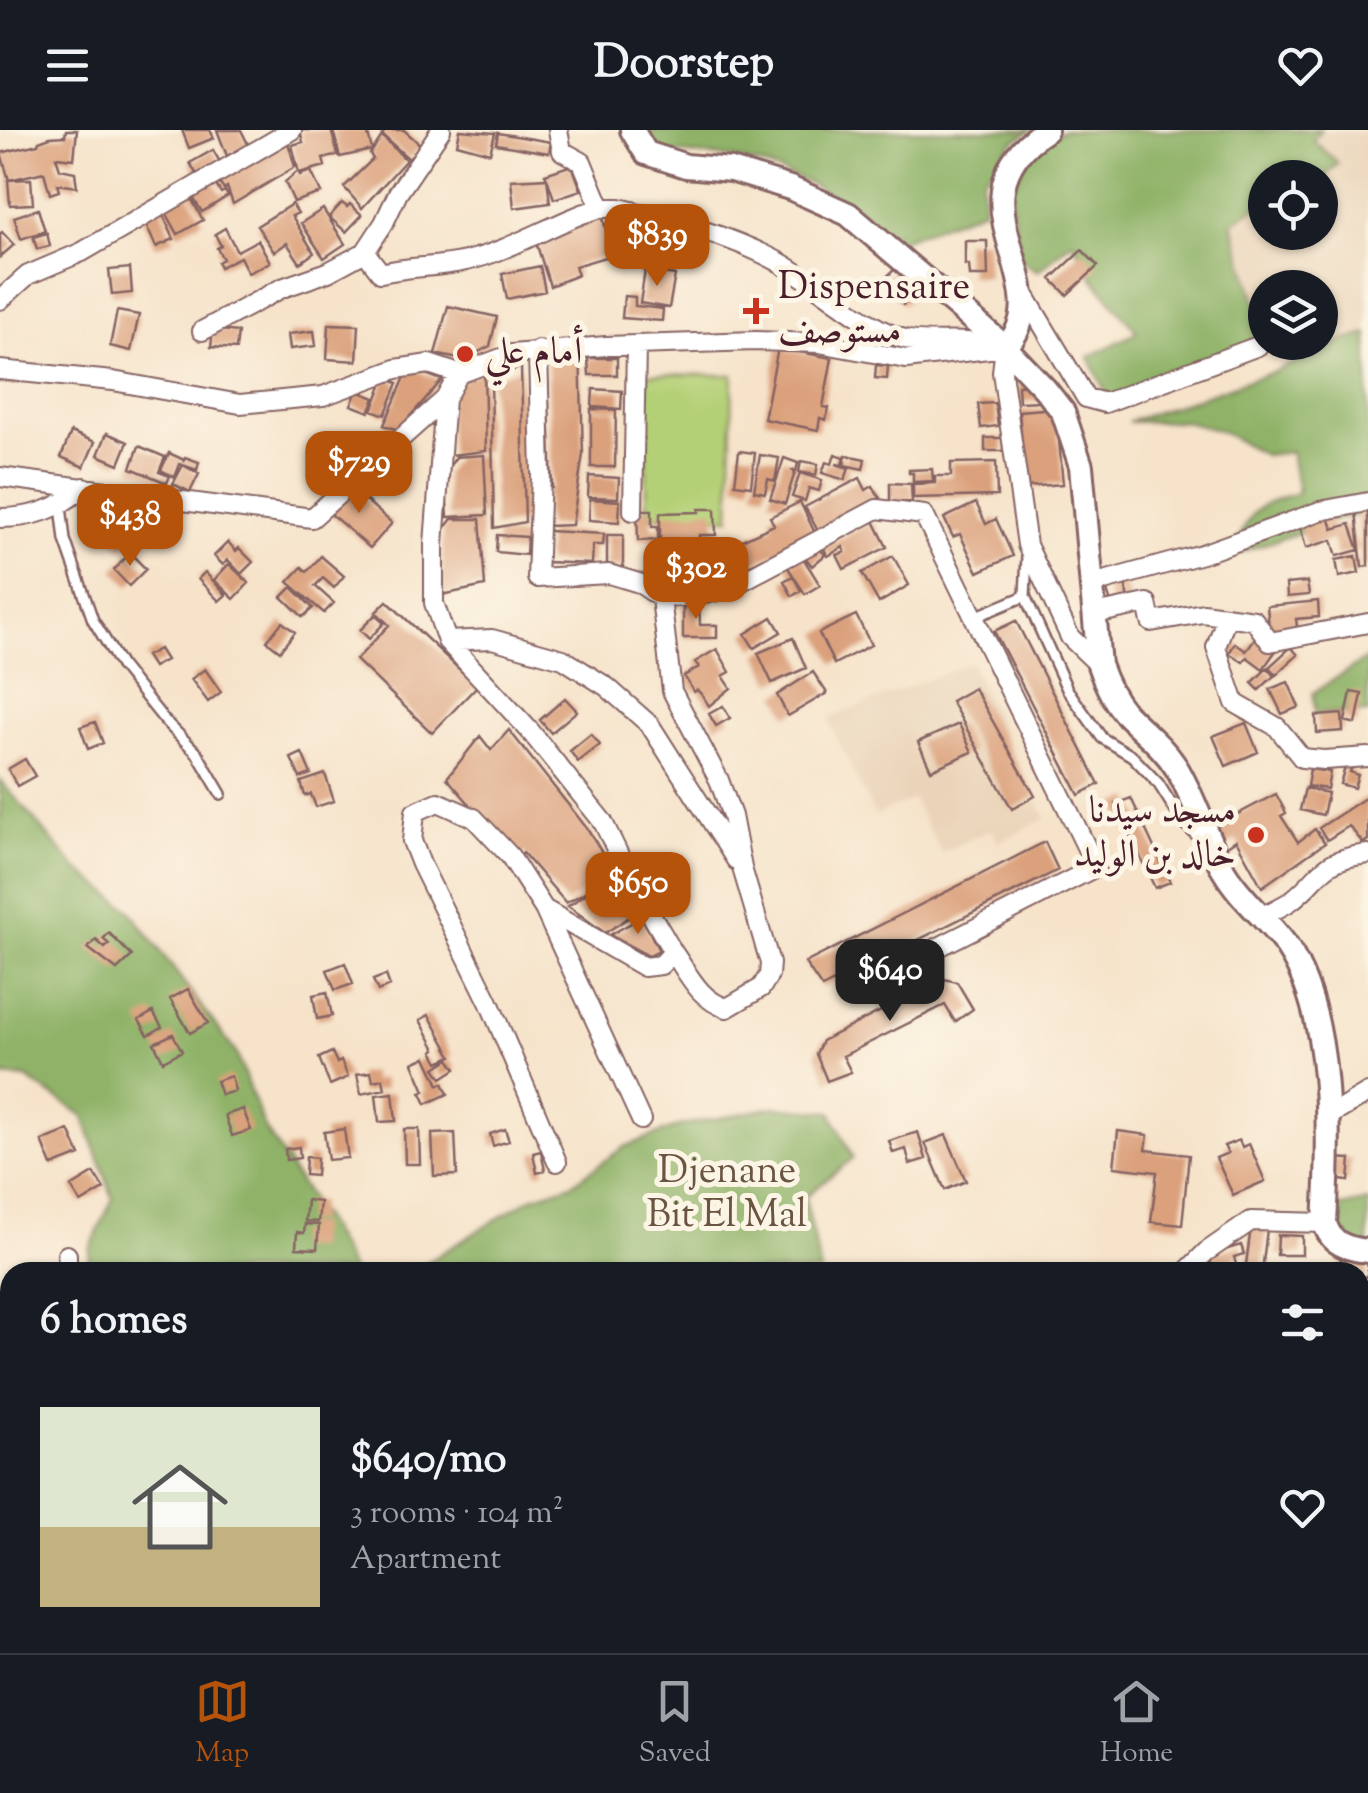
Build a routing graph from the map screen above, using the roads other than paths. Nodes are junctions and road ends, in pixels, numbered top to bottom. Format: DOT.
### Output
graph roads {
  1 [pos="292,130"];
  2 [pos="440,130"];
  3 [pos="558,130"];
  4 [pos="632,130"];
  5 [pos="1046,130"];
  6 [pos="601,208"];
  7 [pos="365,252"];
  8 [pos="1024,294"];
  9 [pos="0,300"];
  10 [pos="202,331"];
  11 [pos="636,346"];
  12 [pos="1005,347"];
  13 [pos="538,350"];
  14 [pos="1248,350"];
  15 [pos="0,370"];
  16 [pos="459,374"];
  17 [pos="446,399"];
  18 [pos="0,477"];
  19 [pos="84,487"];
  20 [pos="1368,502"];
  21 [pos="61,506"];
  22 [pos="633,511"];
  23 [pos="0,518"];
  24 [pos="1027,545"];
  25 [pos="1092,584"];
  26 [pos="1025,596"];
  27 [pos="661,598"];
  28 [pos="1095,614"];
  29 [pos="1227,616"];
  30 [pos="972,618"];
  31 [pos="1368,623"];
  32 [pos="447,642"];
  33 [pos="1099,665"];
  34 [pos="1368,757"];
  35 [pos="221,794"];
  36 [pos="1216,854"];
  37 [pos="1368,854"];
  38 [pos="742,868"];
  39 [pos="544,909"];
  40 [pos="1263,916"];
  41 [pos="673,952"];
  42 [pos="876,979"];
  43 [pos="1368,1093"];
  44 [pos="1329,1116"];
  45 [pos="640,1120"];
  46 [pos="557,1162"];
  47 [pos="1325,1223"];
  48 [pos="1368,1251"];
  49 [pos="1196,1262"];
  1 -- 9 [label="street"];
  2 -- 7 [label="street"];
  3 -- 6 [label="street"];
  4 -- 12 [label="street"];
  5 -- 8 [label="street"];
  6 -- 7 [label="street"];
  6 -- 12 [label="street"];
  7 -- 10 [label="street"];
  8 -- 12 [label="street"];
  8 -- 14 [label="street"];
  11 -- 12 [label="street"];
  11 -- 13 [label="street"];
  11 -- 22 [label="street"];
  12 -- 24 [label="street"];
  12 -- 25 [label="street"];
  13 -- 16 [label="street"];
  13 -- 27 [label="street"];
  15 -- 16 [label="street"];
  16 -- 17 [label="street"];
  17 -- 19 [label="street"];
  17 -- 32 [label="street"];
  18 -- 19 [label="street"];
  19 -- 21 [label="street"];
  20 -- 25 [label="street"];
  21 -- 23 [label="street"];
  21 -- 35 [label="lane"];
  24 -- 26 [label="lane"];
  24 -- 33 [label="street"];
  25 -- 28 [label="street"];
  26 -- 30 [label="lane"];
  26 -- 36 [label="lane"];
  27 -- 30 [label="street"];
  27 -- 38 [label="street"];
  28 -- 29 [label="street"];
  28 -- 33 [label="street"];
  29 -- 31 [label="street"];
  29 -- 34 [label="street"];
  30 -- 42 [label="street"];
  32 -- 38 [label="street"];
  32 -- 41 [label="street"];
  33 -- 36 [label="street"];
  36 -- 40 [label="street"];
  37 -- 40 [label="street"];
  38 -- 41 [label="street"];
  39 -- 41 [label="street"];
  39 -- 45 [label="street"];
  39 -- 46 [label="street"];
  40 -- 44 [label="street"];
  43 -- 44 [label="street"];
  44 -- 47 [label="street"];
  47 -- 48 [label="street"];
  47 -- 49 [label="street"];
}
